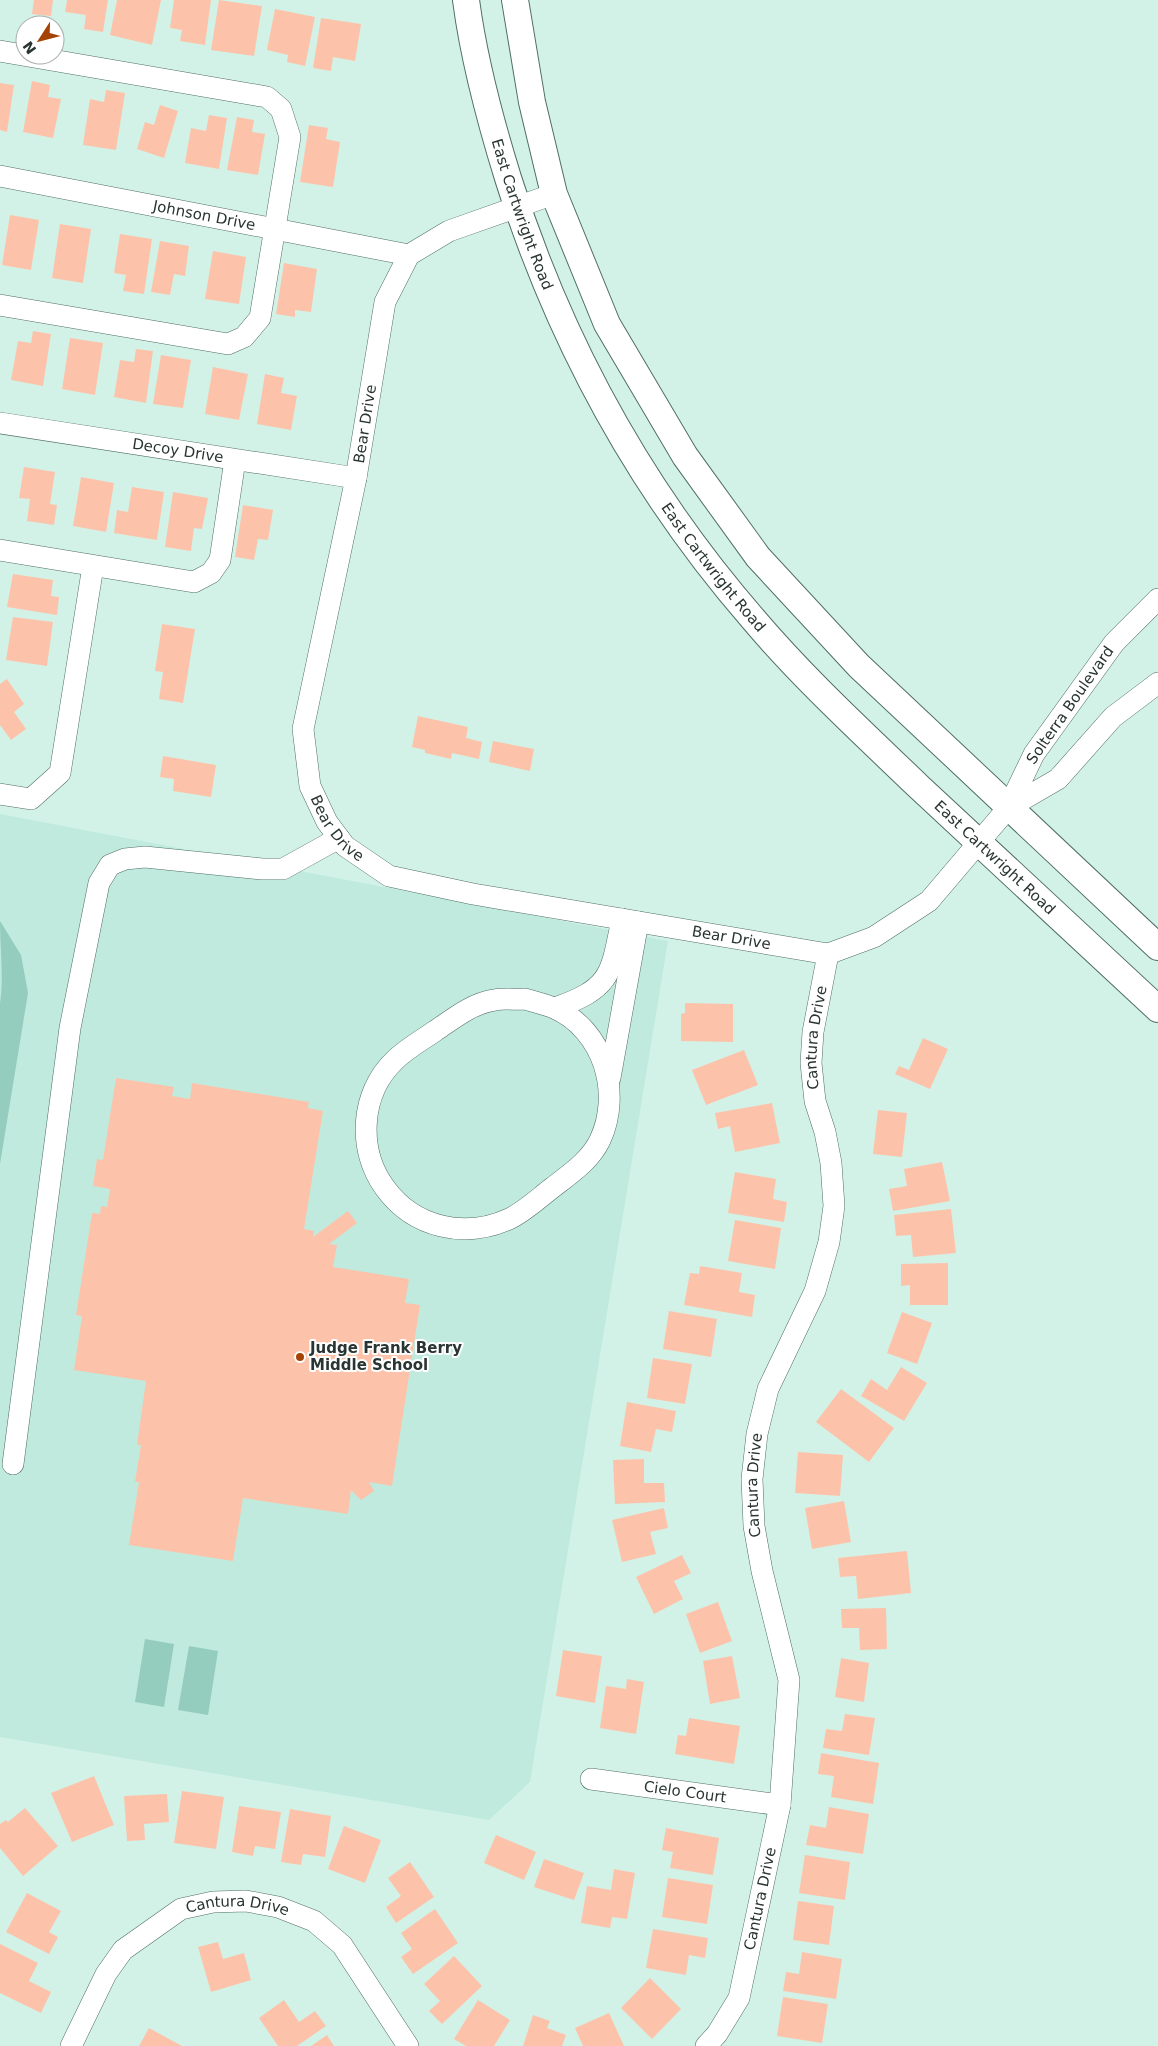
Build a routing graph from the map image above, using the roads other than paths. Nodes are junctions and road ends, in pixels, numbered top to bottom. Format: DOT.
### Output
graph roads {
  1 [pos="466,0"];
  2 [pos="515,0"];
  3 [pos="0,51"];
  4 [pos="0,176"];
  5 [pos="554,194"];
  6 [pos="517,207"];
  7 [pos="275,229"];
  8 [pos="409,255"];
  9 [pos="0,304"];
  10 [pos="0,425"];
  11 [pos="235,460"];
  12 [pos="356,478"];
  13 [pos="0,550"];
  14 [pos="93,566"];
  15 [pos="1158,599"];
  16 [pos="1158,683"];
  17 [pos="0,794"];
  18 [pos="1008,808"];
  19 [pos="339,838"];
  20 [pos="978,842"];
  21 [pos="630,920"];
  22 [pos="1158,947"];
  23 [pos="828,954"];
  24 [pos="555,1008"];
  25 [pos="1158,1009"];
  26 [pos="609,1080"];
  27 [pos="13,1464"];
  28 [pos="591,1779"];
  29 [pos="780,1805"];
  30 [pos="70,2046"];
  31 [pos="408,2046"];
  32 [pos="706,2046"];
  1 -- 6 [label="main road, East Cartwright Road"];
  2 -- 5 [label="main road"];
  3 -- 7 [label="street"];
  4 -- 7 [label="street, Johnson Drive"];
  5 -- 6 [label="street"];
  5 -- 18 [label="main road"];
  6 -- 8 [label="street"];
  6 -- 20 [label="main road, East Cartwright Road"];
  7 -- 8 [label="street, Johnson Drive"];
  7 -- 9 [label="street"];
  8 -- 12 [label="street, Bear Drive"];
  10 -- 11 [label="street, Decoy Drive"];
  11 -- 12 [label="street, Decoy Drive"];
  11 -- 14 [label="street"];
  12 -- 19 [label="street, Bear Drive"];
  13 -- 14 [label="street"];
  14 -- 17 [label="street"];
  15 -- 18 [label="street, Solterra Boulevard"];
  16 -- 18 [label="street, Solterra Boulevard"];
  18 -- 20 [label="street, Bear Drive"];
  18 -- 22 [label="main road"];
  19 -- 21 [label="street, Bear Drive"];
  19 -- 27 [label="street"];
  20 -- 23 [label="street, Bear Drive"];
  20 -- 25 [label="main road, East Cartwright Road"];
  21 -- 23 [label="street, Bear Drive"];
  21 -- 24 [label="street"];
  21 -- 26 [label="street"];
  23 -- 29 [label="street, Cantura Drive"];
  24 -- 26 [label="street"];
  24 -- 26 [label="street"];
  28 -- 29 [label="street, Cielo Court"];
  29 -- 32 [label="street, Cantura Drive"];
  30 -- 31 [label="street, Cantura Drive"];
}
